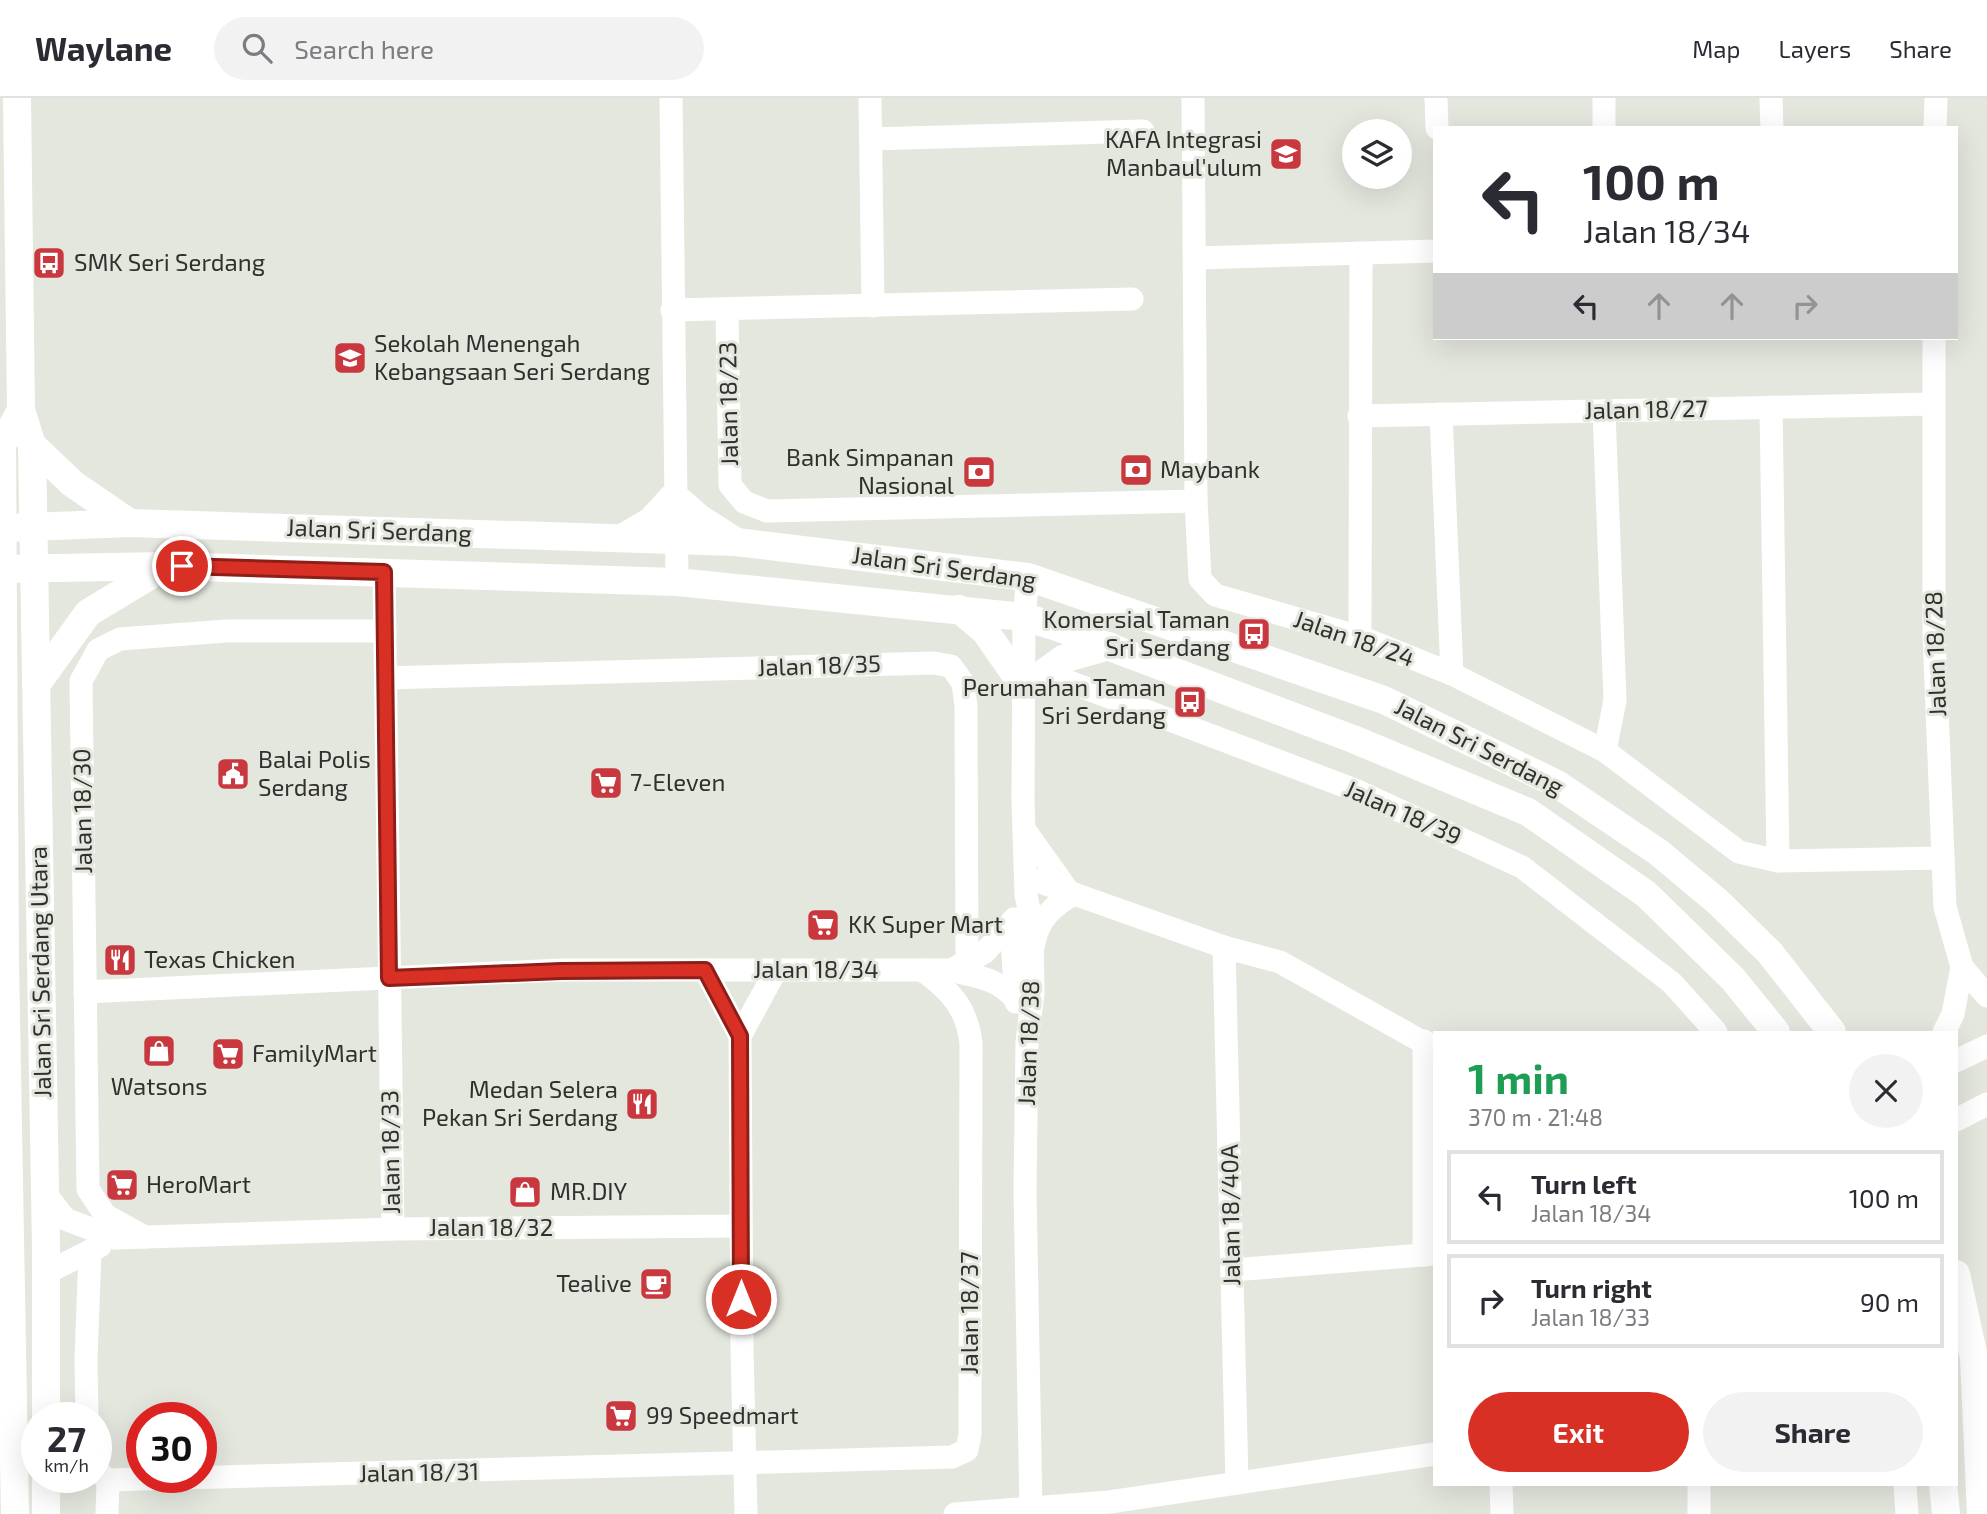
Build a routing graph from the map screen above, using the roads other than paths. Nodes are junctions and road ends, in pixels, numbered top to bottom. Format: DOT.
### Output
graph roads {
  1 [pos="671,98"];
  2 [pos="870,98"];
  3 [pos="1193,98"];
  4 [pos="1436,98"];
  5 [pos="1604,98"];
  6 [pos="1771,98"];
  7 [pos="1936,98"];
  8 [pos="12,103"];
  9 [pos="1437,126"];
  10 [pos="1604,126"];
  11 [pos="1772,126"];
  12 [pos="1935,126"];
  13 [pos="1143,131"];
  14 [pos="871,139"];
  15 [pos="1433,251"];
  16 [pos="1362,253"];
  17 [pos="1196,258"];
  18 [pos="1132,299"];
  19 [pos="873,306"];
  20 [pos="727,309"];
  21 [pos="672,310"];
  22 [pos="1934,340"];
  23 [pos="1933,404"];
  24 [pos="1771,407"];
  25 [pos="21,410"];
  26 [pos="1604,411"];
  27 [pos="1441,414"];
  28 [pos="1359,416"];
  29 [pos="32,445"];
  30 [pos="674,496"];
  31 [pos="1196,501"];
  32 [pos="130,523"];
  33 [pos="33,527"];
  34 [pos="4,528"];
  35 [pos="622,538"];
  36 [pos="675,540"];
  37 [pos="736,542"];
  38 [pos="166,566"];
  39 [pos="34,568"];
  40 [pos="4,569"];
  41 [pos="384,572"];
  42 [pos="1027,577"];
  43 [pos="677,582"];
  44 [pos="960,609"];
  45 [pos="1024,617"];
  46 [pos="385,631"];
  47 [pos="1360,637"];
  48 [pos="1109,646"];
  49 [pos="1452,674"];
  50 [pos="386,678"];
  51 [pos="1034,680"];
  52 [pos="36,685"];
  53 [pos="1605,751"];
  54 [pos="1024,829"];
  55 [pos="1943,858"];
  56 [pos="1777,861"];
  57 [pos="1026,877"];
  58 [pos="1071,892"];
  59 [pos="1028,903"];
  60 [pos="1011,923"];
  61 [pos="1224,947"];
  62 [pos="1032,949"];
  63 [pos="958,966"];
  64 [pos="1962,967"];
  65 [pos="705,970"];
  66 [pos="776,970"];
  67 [pos="922,970"];
  68 [pos="389,978"];
  69 [pos="1733,979"];
  70 [pos="85,992"];
  71 [pos="1987,996"];
  72 [pos="1016,1000"];
  73 [pos="1715,1031"];
  74 [pos="1767,1031"];
  75 [pos="1775,1031"];
  76 [pos="1831,1031"];
  77 [pos="1944,1031"];
  78 [pos="740,1036"];
  79 [pos="1027,1042"];
  80 [pos="1429,1045"];
  81 [pos="1987,1046"];
  82 [pos="1958,1060"];
  83 [pos="1987,1104"];
  84 [pos="1958,1119"];
  85 [pos="44,1193"];
  86 [pos="741,1226"];
  87 [pos="393,1229"];
  88 [pos="145,1237"];
  89 [pos="115,1238"];
  90 [pos="90,1251"];
  91 [pos="1430,1254"];
  92 [pos="1232,1270"];
  93 [pos="46,1273"];
  94 [pos="1958,1284"];
  95 [pos="46,1402"];
  96 [pos="87,1402"];
  97 [pos="1433,1454"];
  98 [pos="745,1464"];
  99 [pos="112,1474"];
  100 [pos="1237,1482"];
  101 [pos="1501,1486"];
  102 [pos="1699,1486"];
  103 [pos="1905,1486"];
  104 [pos="1943,1486"];
  105 [pos="46,1493"];
  106 [pos="104,1493"];
  107 [pos="1031,1510"];
  108 [pos="15,1514"];
  109 [pos="46,1514"];
  110 [pos="107,1514"];
  111 [pos="746,1514"];
  112 [pos="955,1514"];
  113 [pos="1502,1514"];
  114 [pos="1699,1514"];
  115 [pos="1907,1514"];
  116 [pos="1947,1514"];
  117 [pos="1982,1514"];
  1 -- 21 [label="street"];
  2 -- 14 [label="street"];
  3 -- 17 [label="street, Jalan 18/24"];
  4 -- 9 [label="street"];
  5 -- 10 [label="street"];
  6 -- 11 [label="street"];
  7 -- 12 [label="street"];
  8 -- 25 [label="street"];
  13 -- 14 [label="street"];
  14 -- 19 [label="street"];
  15 -- 16 [label="street"];
  16 -- 17 [label="street"];
  16 -- 28 [label="street"];
  17 -- 31 [label="street, Jalan 18/24"];
  18 -- 19 [label="street"];
  19 -- 20 [label="street"];
  20 -- 21 [label="street"];
  20 -- 31 [label="street, Jalan 18/23"];
  21 -- 30 [label="street"];
  22 -- 23 [label="street, Jalan 18/28"];
  23 -- 24 [label="street, Jalan 18/27"];
  23 -- 55 [label="street, Jalan 18/28"];
  24 -- 26 [label="street, Jalan 18/27"];
  24 -- 56 [label="street"];
  25 -- 29 [label="street"];
  25 -- 34 [label="street, Jalan Sri Serdang Utara"];
  26 -- 27 [label="street, Jalan 18/27"];
  26 -- 53 [label="street"];
  27 -- 28 [label="street, Jalan 18/27"];
  27 -- 49 [label="street"];
  28 -- 47 [label="street"];
  29 -- 32 [label="street"];
  29 -- 33 [label="street, Jalan Sri Serdang Utara"];
  30 -- 35 [label="street"];
  30 -- 36 [label="street"];
  30 -- 37 [label="street"];
  31 -- 47 [label="street, Jalan 18/24"];
  32 -- 33 [label="street, Jalan Sri Serdang"];
  32 -- 35 [label="street, Jalan Sri Serdang"];
  33 -- 34 [label="street, Jalan Sri Serdang"];
  33 -- 39 [label="street, Jalan Sri Serdang Utara"];
  34 -- 40 [label="street, Jalan Sri Serdang Utara"];
  35 -- 36 [label="street, Jalan Sri Serdang"];
  36 -- 37 [label="street, Jalan Sri Serdang"];
  36 -- 43 [label="street"];
  37 -- 42 [label="street, Jalan Sri Serdang"];
  38 -- 39 [label="street, Jalan Sri Serdang"];
  38 -- 41 [label="street, Jalan Sri Serdang"];
  38 -- 52 [label="street"];
  39 -- 40 [label="street, Jalan Sri Serdang"];
  39 -- 52 [label="street, Jalan Sri Serdang Utara"];
  40 -- 108 [label="street, Jalan Sri Serdang Utara"];
  41 -- 43 [label="street, Jalan Sri Serdang"];
  41 -- 46 [label="street, Jalan 18/33"];
  42 -- 45 [label="street, Jalan 18/38"];
  42 -- 76 [label="street, Jalan Sri Serdang"];
  43 -- 44 [label="street, Jalan Sri Serdang"];
  44 -- 45 [label="street, Jalan Sri Serdang"];
  44 -- 51 [label="street"];
  45 -- 48 [label="street, Jalan Sri Serdang"];
  45 -- 51 [label="street, Jalan 18/38"];
  46 -- 50 [label="street, Jalan 18/33"];
  46 -- 70 [label="street, Jalan 18/30"];
  47 -- 49 [label="street, Jalan 18/24"];
  48 -- 51 [label="street"];
  48 -- 69 [label="street, Jalan Sri Serdang"];
  49 -- 53 [label="street, Jalan 18/24"];
  50 -- 63 [label="street, Jalan 18/35"];
  50 -- 68 [label="street, Jalan 18/33"];
  51 -- 54 [label="street, Jalan 18/38"];
  51 -- 73 [label="street, Jalan 18/39"];
  52 -- 85 [label="street, Jalan Sri Serdang Utara"];
  53 -- 56 [label="street, Jalan 18/24"];
  54 -- 57 [label="street, Jalan 18/38"];
  54 -- 58 [label="street"];
  55 -- 56 [label="street, Jalan 18/24"];
  55 -- 64 [label="street, Jalan 18/28"];
  57 -- 58 [label="street"];
  57 -- 59 [label="street, Jalan 18/38"];
  58 -- 61 [label="street"];
  58 -- 62 [label="street"];
  59 -- 60 [label="street"];
  59 -- 62 [label="street, Jalan 18/38"];
  60 -- 63 [label="street"];
  60 -- 72 [label="street"];
  61 -- 80 [label="street"];
  61 -- 92 [label="street, Jalan 18/40A"];
  62 -- 79 [label="street, Jalan 18/38"];
  63 -- 67 [label="street, Jalan 18/34"];
  63 -- 72 [label="street, Jalan 18/34"];
  64 -- 71 [label="street, Jalan 18/28"];
  64 -- 77 [label="street, Jalan 18/28"];
  65 -- 66 [label="street, Jalan 18/34"];
  65 -- 68 [label="street, Jalan 18/34"];
  65 -- 78 [label="street"];
  66 -- 67 [label="street, Jalan 18/34"];
  66 -- 78 [label="street"];
  67 -- 98 [label="street, Jalan 18/37"];
  68 -- 70 [label="street, Jalan 18/34"];
  68 -- 87 [label="street, Jalan 18/33"];
  69 -- 74 [label="street"];
  69 -- 75 [label="street"];
  70 -- 88 [label="street, Jalan 18/30"];
  72 -- 79 [label="street"];
  78 -- 86 [label="street"];
  79 -- 107 [label="street, Jalan 18/38"];
  80 -- 91 [label="street"];
  81 -- 82 [label="street"];
  83 -- 84 [label="street"];
  85 -- 89 [label="street"];
  85 -- 93 [label="street, Jalan Sri Serdang Utara"];
  86 -- 87 [label="street, Jalan 18/32"];
  86 -- 98 [label="street"];
  87 -- 88 [label="street, Jalan 18/32"];
  88 -- 89 [label="street, Jalan 18/32"];
  89 -- 90 [label="street"];
  90 -- 93 [label="street"];
  90 -- 96 [label="street"];
  91 -- 92 [label="street"];
  92 -- 100 [label="street, Jalan 18/40A"];
  93 -- 95 [label="street, Jalan Sri Serdang Utara"];
  94 -- 117 [label="street"];
  97 -- 100 [label="street"];
  98 -- 99 [label="street, Jalan 18/31"];
  98 -- 111 [label="street"];
  100 -- 107 [label="street"];
  101 -- 113 [label="street"];
  102 -- 114 [label="street"];
  103 -- 115 [label="street"];
  104 -- 116 [label="street"];
  105 -- 109 [label="street"];
  106 -- 110 [label="street"];
  107 -- 112 [label="street"];
}
